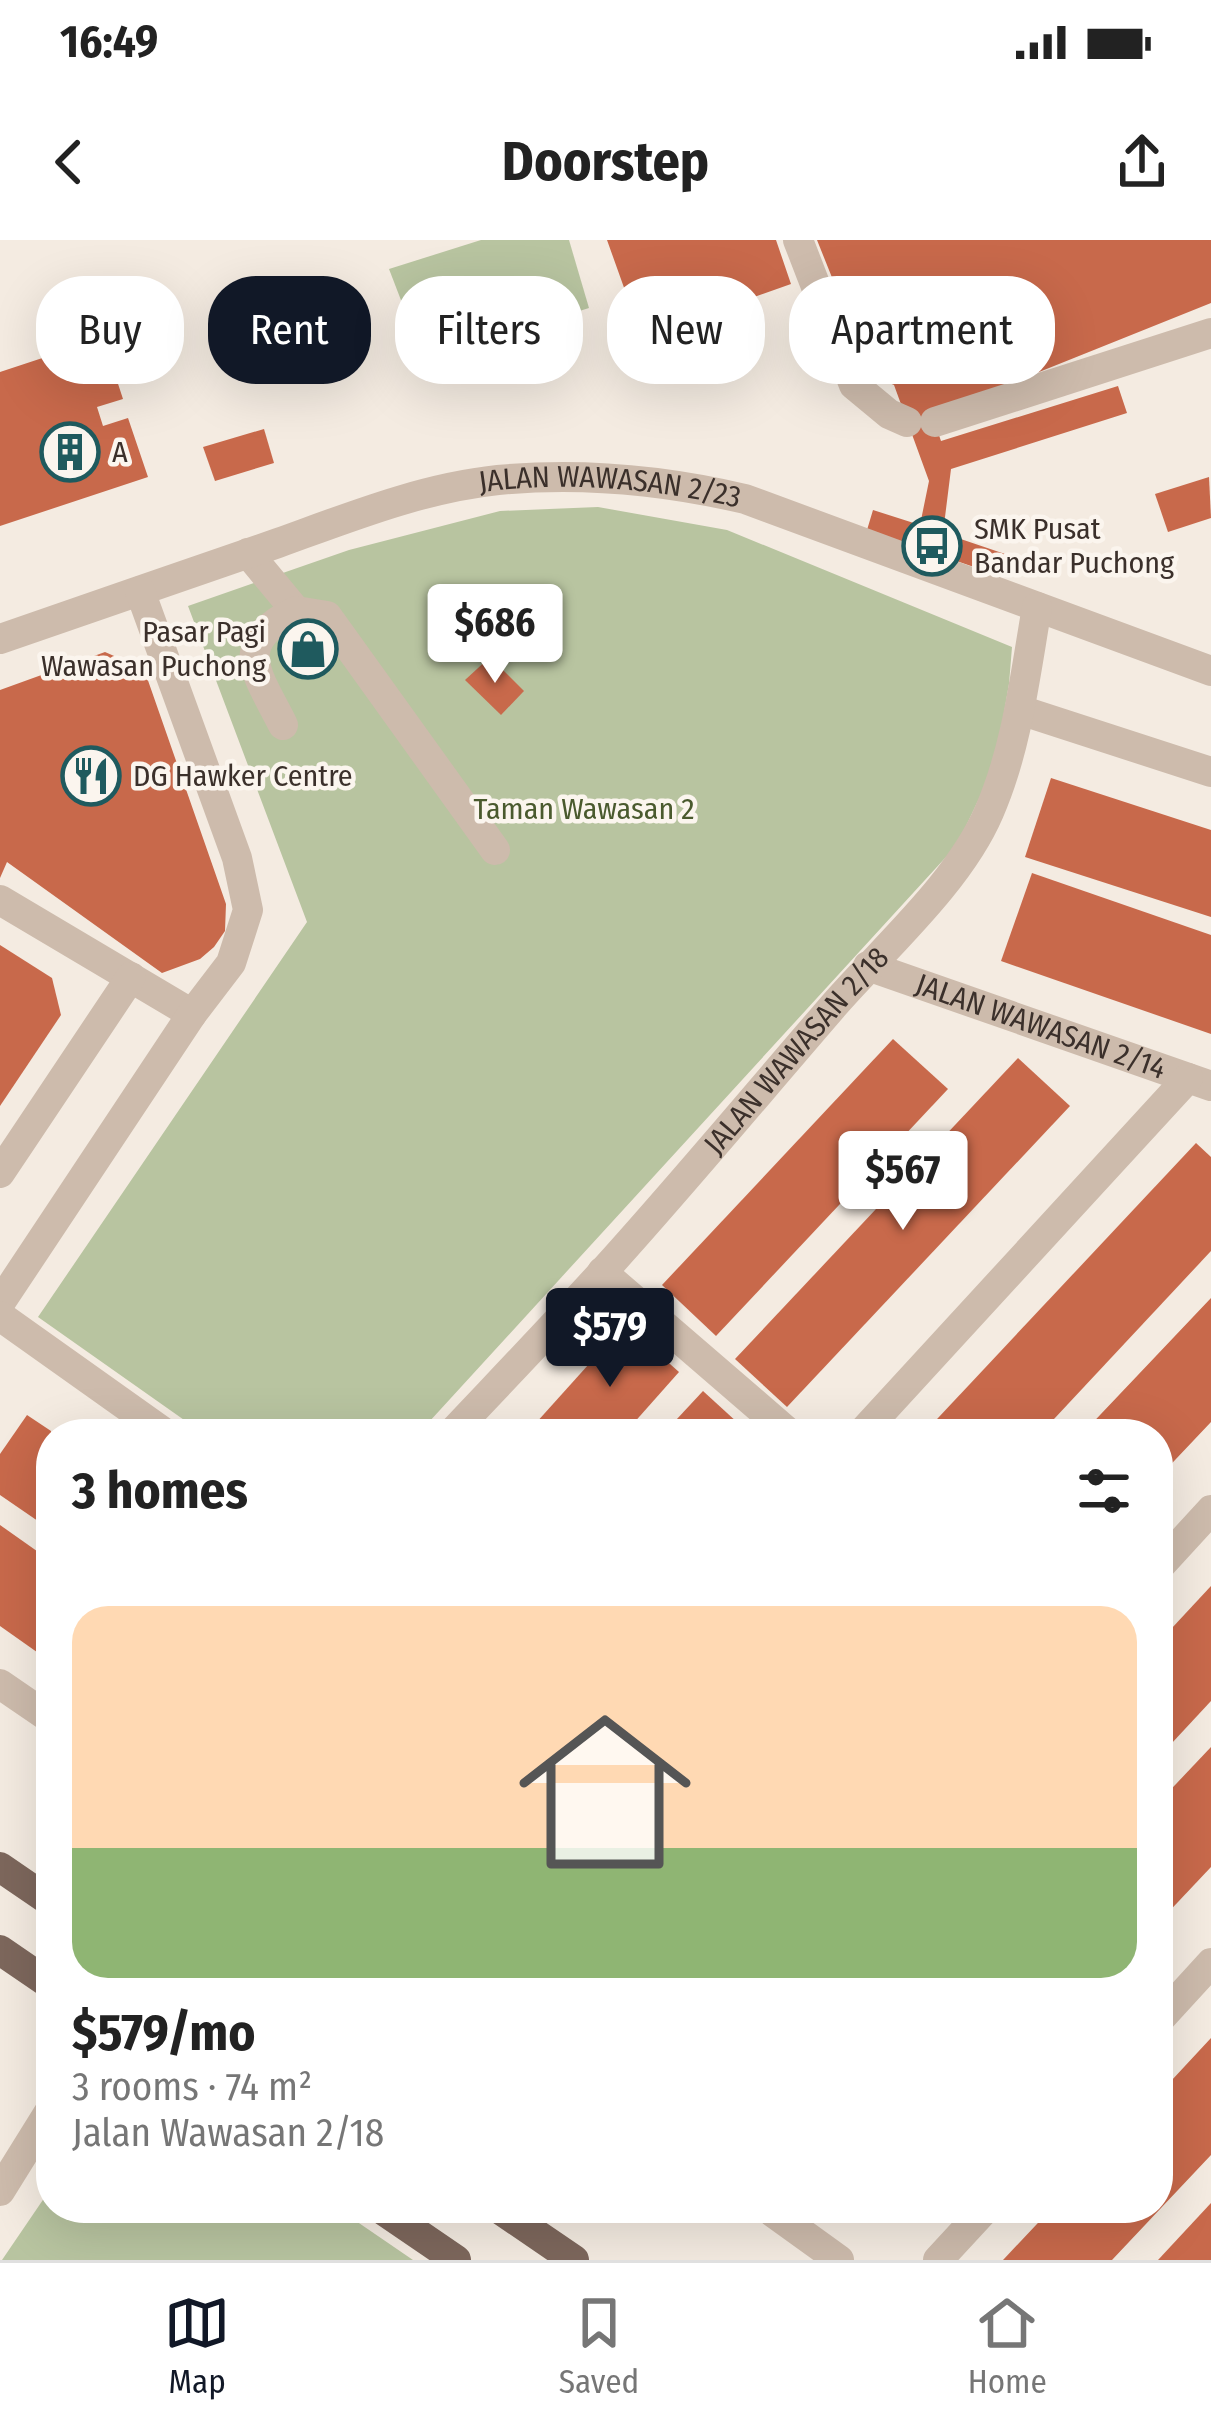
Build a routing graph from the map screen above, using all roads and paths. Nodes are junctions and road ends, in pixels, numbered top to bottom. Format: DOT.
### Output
graph roads {
  1 [pos="798,240"];
  2 [pos="1211,332"];
  3 [pos="248,553"];
  4 [pos="140,591"];
  5 [pos="1037,608"];
  6 [pos="296,611"];
  7 [pos="0,639"];
  8 [pos="1211,671"];
  9 [pos="1019,710"];
  10 [pos="283,725"];
  11 [pos="1211,772"];
  12 [pos="495,850"];
  13 [pos="0,900"];
  14 [pos="868,966"];
  15 [pos="131,977"];
  16 [pos="192,1014"];
  17 [pos="1199,1082"];
  18 [pos="0,1173"];
  19 [pos="602,1272"];
  20 [pos="0,1303"];
  21 [pos="0,1316"];
  22 [pos="145,1419"];
  23 [pos="465,1419"];
  24 [pos="773,1419"];
  25 [pos="875,1419"];
  26 [pos="1211,1510"];
  27 [pos="1173,1552"];
  28 [pos="0,1684"];
  29 [pos="36,1709"];
  30 [pos="0,1868"];
  31 [pos="36,1892"];
  32 [pos="0,1950"];
  33 [pos="1211,1963"];
  34 [pos="36,1978"];
  35 [pos="1173,2005"];
  36 [pos="36,2133"];
  37 [pos="0,2192"];
  38 [pos="402,2223"];
  39 [pos="520,2223"];
  40 [pos="787,2223"];
  41 [pos="972,2223"];
  42 [pos="456,2260"];
  43 [pos="574,2260"];
  44 [pos="839,2260"];
  45 [pos="938,2260"];
  1 -- 2 [label="street"];
  3 -- 4 [label="street, JALAN WAWASAN 2/23"];
  3 -- 5 [label="street, JALAN WAWASAN 2/23"];
  3 -- 6 [label="street"];
  4 -- 7 [label="street, JALAN WAWASAN 2/23"];
  4 -- 16 [label="street"];
  5 -- 8 [label="street, JALAN WAWASAN 2/23"];
  5 -- 9 [label="street, JALAN WAWASAN 2/18"];
  6 -- 10 [label="street"];
  6 -- 12 [label="street"];
  9 -- 11 [label="street"];
  9 -- 14 [label="street, JALAN WAWASAN 2/18"];
  13 -- 15 [label="street"];
  14 -- 17 [label="street, JALAN WAWASAN 2/14"];
  14 -- 19 [label="street, JALAN WAWASAN 2/18"];
  15 -- 16 [label="street"];
  15 -- 18 [label="street"];
  16 -- 20 [label="street"];
  17 -- 25 [label="street"];
  19 -- 23 [label="street, JALAN WAWASAN 2/18"];
  19 -- 24 [label="street"];
  21 -- 22 [label="street"];
  26 -- 27 [label="street"];
  28 -- 29 [label="street"];
  30 -- 31 [label="main road"];
  32 -- 34 [label="main road"];
  33 -- 35 [label="street"];
  36 -- 37 [label="street"];
  38 -- 42 [label="main road"];
  39 -- 43 [label="main road"];
  40 -- 44 [label="street"];
  41 -- 45 [label="street"];
}
